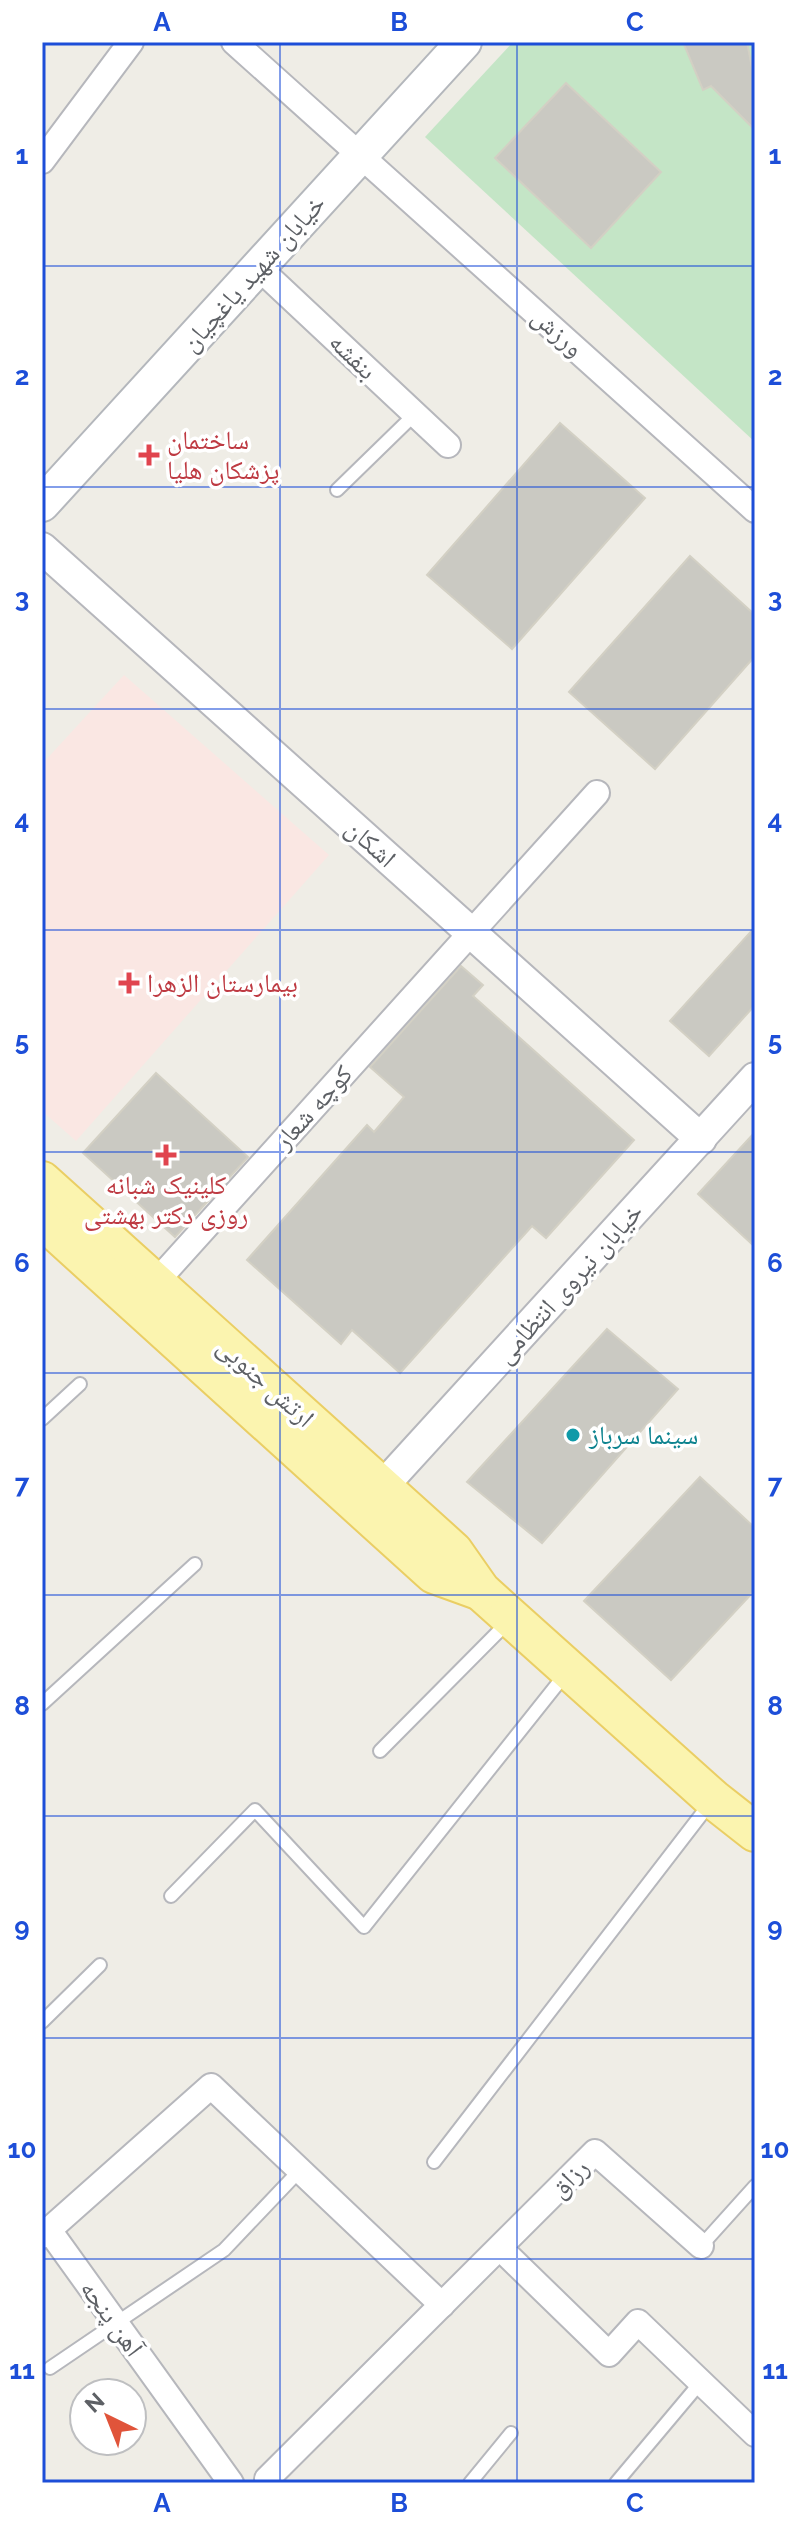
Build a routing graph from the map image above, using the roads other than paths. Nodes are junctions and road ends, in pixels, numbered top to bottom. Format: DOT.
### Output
graph roads {
  1 [pos="131,42"];
  2 [pos="234,42"];
  3 [pos="464,42"];
  4 [pos="360,155"];
  5 [pos="42,161"];
  6 [pos="258,267"];
  7 [pos="415,414"];
  8 [pos="448,445"];
  9 [pos="337,490"];
  10 [pos="42,504"];
  11 [pos="755,510"];
  12 [pos="42,548"];
  13 [pos="597,793"];
  14 [pos="470,932"];
  15 [pos="755,1078"];
  16 [pos="701,1139"];
  17 [pos="42,1181"];
  18 [pos="42,1219"];
  19 [pos="156,1282"];
  20 [pos="80,1384"];
  21 [pos="42,1419"];
  22 [pos="382,1487"];
  23 [pos="195,1564"];
  24 [pos="481,1591"];
  25 [pos="511,1619"];
  26 [pos="569,1670"];
  27 [pos="42,1704"];
  28 [pos="380,1751"];
  29 [pos="713,1799"];
  30 [pos="755,1832"];
  31 [pos="171,1896"];
  32 [pos="100,1965"];
  33 [pos="42,2022"];
  34 [pos="434,2162"];
  35 [pos="300,2170"];
  36 [pos="755,2186"];
  37 [pos="46,2233"];
  38 [pos="701,2246"];
  39 [pos="500,2248"];
  40 [pos="442,2305"];
  41 [pos="116,2323"];
  42 [pos="50,2368"];
  43 [pos="700,2383"];
  44 [pos="511,2433"];
  45 [pos="755,2434"];
  46 [pos="267,2482"];
  47 [pos="231,2483"];
  48 [pos="470,2483"];
  49 [pos="616,2483"];
  1 -- 5 [label="street"];
  2 -- 4 [label="street, ورزش"];
  3 -- 4 [label="main road, خیابان شهید یاغچیان"];
  4 -- 6 [label="main road, خیابان شهید یاغچیان"];
  4 -- 11 [label="street, ورزش"];
  6 -- 7 [label="street, بنفشه"];
  6 -- 10 [label="main road, خیابان شهید یاغچیان"];
  7 -- 8 [label="street, بنفشه"];
  7 -- 9 [label="lane"];
  12 -- 14 [label="street, اشکان"];
  13 -- 14 [label="street, کوچه شعار"];
  14 -- 16 [label="street, اشکان"];
  14 -- 19 [label="street, کوچه شعار"];
  15 -- 16 [label="street, خیابان نیروی انتظامی"];
  16 -- 22 [label="street, خیابان نیروی انتظامی"];
  17 -- 19 [label="main road, ارتش جنوبی"];
  18 -- 24 [label="main road, ارتش جنوبی"];
  19 -- 22 [label="main road, ارتش جنوبی"];
  20 -- 21 [label="lane"];
  22 -- 24 [label="main road, ارتش جنوبی"];
  23 -- 27 [label="lane"];
  24 -- 25 [label="main road, ارتش جنوبی"];
  25 -- 26 [label="main road, ارتش جنوبی"];
  25 -- 28 [label="lane"];
  26 -- 29 [label="main road, ارتش جنوبی"];
  26 -- 31 [label="lane"];
  29 -- 30 [label="main road, ارتش جنوبی"];
  29 -- 34 [label="lane"];
  32 -- 33 [label="lane"];
  35 -- 37 [label="street"];
  35 -- 40 [label="street"];
  35 -- 41 [label="lane"];
  36 -- 38 [label="lane"];
  37 -- 41 [label="street, آهن پنجه"];
  38 -- 39 [label="street, رزاق"];
  39 -- 40 [label="street, رزاق"];
  39 -- 43 [label="street"];
  40 -- 46 [label="street, رزاق"];
  41 -- 42 [label="lane"];
  41 -- 47 [label="street, آهن پنجه"];
  43 -- 45 [label="street"];
  43 -- 49 [label="lane"];
  44 -- 48 [label="lane"];
}
